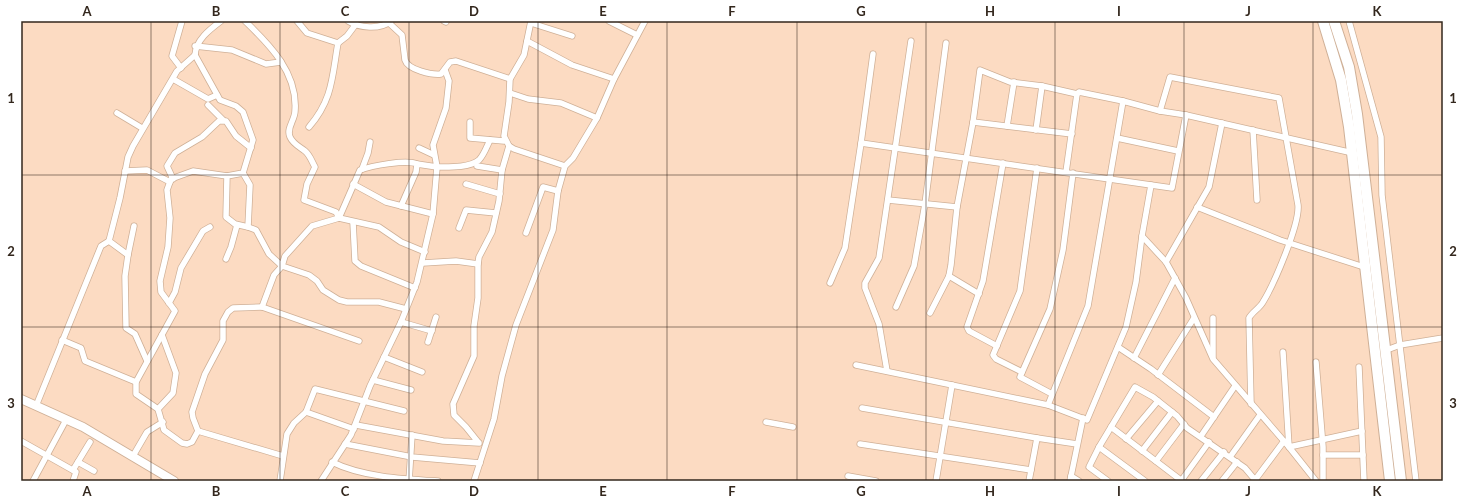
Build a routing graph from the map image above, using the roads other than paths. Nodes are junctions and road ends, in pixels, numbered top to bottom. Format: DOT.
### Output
graph roads {
  1 [pos="182,21"];
  2 [pos="222,21"];
  3 [pos="245,21"];
  4 [pos="297,21"];
  5 [pos="348,21"];
  6 [pos="609,21"];
  7 [pos="645,21"];
  8 [pos="1323,21"];
  9 [pos="1334,21"];
  10 [pos="1349,21"];
  11 [pos="390,22"];
  12 [pos="531,22"];
  13 [pos="356,24"];
  14 [pos="637,35"];
  15 [pos="572,36"];
  16 [pos="527,41"];
  17 [pos="911,41"];
  18 [pos="338,43"];
  19 [pos="946,43"];
  20 [pos="195,46"];
  21 [pos="872,54"];
  22 [pos="195,55"];
  23 [pos="281,62"];
  24 [pos="181,68"];
  25 [pos="445,70"];
  26 [pos="173,79"];
  27 [pos="510,79"];
  28 [pos="614,79"];
  29 [pos="1014,82"];
  30 [pos="1042,86"];
  31 [pos="510,93"];
  32 [pos="1077,94"];
  33 [pos="217,95"];
  34 [pos="1123,101"];
  35 [pos="208,105"];
  36 [pos="1160,111"];
  37 [pos="117,113"];
  38 [pos="1186,115"];
  39 [pos="597,118"];
  40 [pos="223,120"];
  41 [pos="470,122"];
  42 [pos="973,122"];
  43 [pos="1222,124"];
  44 [pos="1007,126"];
  45 [pos="309,127"];
  46 [pos="142,128"];
  47 [pos="1036,130"];
  48 [pos="1253,130"];
  49 [pos="1072,134"];
  50 [pos="1287,137"];
  51 [pos="1117,138"];
  52 [pos="490,140"];
  53 [pos="504,141"];
  54 [pos="370,142"];
  55 [pos="860,143"];
  56 [pos="509,146"];
  57 [pos="251,148"];
  58 [pos="419,148"];
  59 [pos="896,148"];
  60 [pos="1178,151"];
  61 [pos="1357,152"];
  62 [pos="930,153"];
  63 [pos="434,155"];
  64 [pos="966,158"];
  65 [pos="1003,163"];
  66 [pos="417,164"];
  67 [pos="477,166"];
  68 [pos="565,166"];
  69 [pos="437,167"];
  70 [pos="1038,168"];
  71 [pos="362,169"];
  72 [pos="502,170"];
  73 [pos="125,172"];
  74 [pos="1066,172"];
  75 [pos="244,173"];
  76 [pos="1073,173"];
  77 [pos="227,176"];
  78 [pos="1110,179"];
  79 [pos="171,180"];
  80 [pos="353,184"];
  81 [pos="466,184"];
  82 [pos="1150,185"];
  83 [pos="558,191"];
  84 [pos="500,194"];
  85 [pos="888,200"];
  86 [pos="1257,200"];
  87 [pos="924,204"];
  88 [pos="401,206"];
  89 [pos="957,207"];
  90 [pos="1197,208"];
  91 [pos="496,213"];
  92 [pos="433,214"];
  93 [pos="339,218"];
  94 [pos="353,222"];
  95 [pos="237,225"];
  96 [pos="134,226"];
  97 [pos="248,226"];
  98 [pos="210,227"];
  99 [pos="459,228"];
  100 [pos="526,233"];
  101 [pos="1142,236"];
  102 [pos="109,241"];
  103 [pos="1290,243"];
  104 [pos="425,252"];
  105 [pos="128,255"];
  106 [pos="226,259"];
  107 [pos="1166,262"];
  108 [pos="423,263"];
  109 [pos="478,264"];
  110 [pos="282,266"];
  111 [pos="1370,268"];
  112 [pos="949,276"];
  113 [pos="1175,278"];
  114 [pos="830,283"];
  115 [pos="415,288"];
  116 [pos="979,294"];
  117 [pos="169,304"];
  118 [pos="262,307"];
  119 [pos="896,307"];
  120 [pos="406,309"];
  121 [pos="930,313"];
  122 [pos="436,317"];
  123 [pos="1194,318"];
  124 [pos="1213,318"];
  125 [pos="402,322"];
  126 [pos="432,331"];
  127 [pos="162,335"];
  128 [pos="1443,338"];
  129 [pos="62,340"];
  130 [pos="359,341"];
  131 [pos="428,342"];
  132 [pos="1400,345"];
  133 [pos="996,346"];
  134 [pos="1118,348"];
  135 [pos="1380,351"];
  136 [pos="1283,352"];
  137 [pos="384,357"];
  138 [pos="1134,358"];
  139 [pos="1213,359"];
  140 [pos="147,361"];
  141 [pos="1316,362"];
  142 [pos="856,365"];
  143 [pos="1359,367"];
  144 [pos="887,371"];
  145 [pos="422,372"];
  146 [pos="1022,372"];
  147 [pos="1158,375"];
  148 [pos="373,380"];
  149 [pos="136,382"];
  150 [pos="952,385"];
  151 [pos="1235,386"];
  152 [pos="411,390"];
  153 [pos="1052,394"];
  154 [pos="21,399"];
  155 [pos="1158,400"];
  156 [pos="364,402"];
  157 [pos="1250,404"];
  158 [pos="1048,405"];
  159 [pos="36,406"];
  160 [pos="862,408"];
  161 [pos="158,409"];
  162 [pos="404,411"];
  163 [pos="306,412"];
  164 [pos="1172,412"];
  165 [pos="1260,415"];
  166 [pos="1214,417"];
  167 [pos="1083,418"];
  168 [pos="66,420"];
  169 [pos="163,422"];
  170 [pos="766,422"];
  171 [pos="946,422"];
  172 [pos="1184,424"];
  173 [pos="355,427"];
  174 [pos="793,427"];
  175 [pos="1111,427"];
  176 [pos="1362,431"];
  177 [pos="198,432"];
  178 [pos="412,435"];
  179 [pos="1201,436"];
  180 [pos="1037,438"];
  181 [pos="1323,438"];
  182 [pos="1126,439"];
  183 [pos="21,441"];
  184 [pos="1284,441"];
  185 [pos="90,442"];
  186 [pos="478,442"];
  187 [pos="1209,442"];
  188 [pos="486,443"];
  189 [pos="345,444"];
  190 [pos="860,444"];
  191 [pos="1077,444"];
  192 [pos="1289,446"];
  193 [pos="1099,447"];
  194 [pos="1142,451"];
  195 [pos="1224,452"];
  196 [pos="47,455"];
  197 [pos="1323,455"];
  198 [pos="1363,455"];
  199 [pos="133,456"];
  200 [pos="283,456"];
  201 [pos="411,456"];
  202 [pos="940,456"];
  203 [pos="1230,457"];
  204 [pos="1156,461"];
  205 [pos="78,462"];
  206 [pos="332,462"];
  207 [pos="1237,462"];
  208 [pos="480,463"];
  209 [pos="73,470"];
  210 [pos="1031,470"];
  211 [pos="94,471"];
  212 [pos="848,476"];
  213 [pos="1071,478"];
  214 [pos="409,480"];
  215 [pos="1253,480"];
  216 [pos="32,481"];
  217 [pos="73,481"];
  218 [pos="174,481"];
  219 [pos="280,481"];
  220 [pos="320,481"];
  221 [pos="438,481"];
  222 [pos="474,481"];
  223 [pos="876,481"];
  224 [pos="936,481"];
  225 [pos="1029,481"];
  226 [pos="1079,481"];
  227 [pos="1108,481"];
  228 [pos="1144,481"];
  229 [pos="1181,481"];
  230 [pos="1201,481"];
  231 [pos="1222,481"];
  232 [pos="1316,481"];
  233 [pos="1323,481"];
  234 [pos="1364,481"];
  235 [pos="1390,481"];
  236 [pos="1401,481"];
  237 [pos="1416,481"];
  1 -- 24 [label="street"];
  2 -- 20 [label="street"];
  3 -- 23 [label="street"];
  4 -- 18 [label="street"];
  5 -- 13 [label="street"];
  6 -- 14 [label="street"];
  7 -- 14 [label="street"];
  8 -- 61 [label="highway"];
  9 -- 61 [label="highway"];
  10 -- 132 [label="street"];
  11 -- 13 [label="street"];
  11 -- 25 [label="street"];
  12 -- 15 [label="street"];
  12 -- 16 [label="street"];
  13 -- 18 [label="street"];
  14 -- 28 [label="street"];
  16 -- 27 [label="street"];
  16 -- 28 [label="street"];
  17 -- 59 [label="street"];
  18 -- 45 [label="street"];
  19 -- 62 [label="street"];
  20 -- 22 [label="street"];
  20 -- 23 [label="street"];
  21 -- 55 [label="street"];
  22 -- 24 [label="street"];
  22 -- 33 [label="street"];
  23 -- 93 [label="street"];
  24 -- 26 [label="street"];
  25 -- 27 [label="street"];
  25 -- 63 [label="street"];
  26 -- 33 [label="street"];
  26 -- 46 [label="street"];
  27 -- 31 [label="street"];
  28 -- 39 [label="street"];
  29 -- 30 [label="street"];
  29 -- 42 [label="street"];
  29 -- 44 [label="street"];
  30 -- 32 [label="street"];
  30 -- 47 [label="street"];
  31 -- 39 [label="street"];
  31 -- 53 [label="street"];
  32 -- 34 [label="street"];
  32 -- 49 [label="street"];
  33 -- 57 [label="street"];
  34 -- 36 [label="street"];
  34 -- 51 [label="street"];
  35 -- 40 [label="street"];
  36 -- 38 [label="street"];
  36 -- 50 [label="street"];
  37 -- 46 [label="street"];
  38 -- 43 [label="street"];
  38 -- 60 [label="street"];
  39 -- 68 [label="street"];
  40 -- 57 [label="street"];
  40 -- 79 [label="street"];
  41 -- 52 [label="street"];
  42 -- 44 [label="street"];
  42 -- 64 [label="street"];
  43 -- 48 [label="street"];
  43 -- 90 [label="street"];
  44 -- 47 [label="street"];
  46 -- 73 [label="street"];
  47 -- 49 [label="street"];
  48 -- 50 [label="street"];
  48 -- 86 [label="street"];
  49 -- 74 [label="street"];
  50 -- 61 [label="street"];
  50 -- 103 [label="street"];
  51 -- 60 [label="street"];
  51 -- 78 [label="street"];
  52 -- 53 [label="street"];
  52 -- 69 [label="street"];
  53 -- 56 [label="street"];
  54 -- 71 [label="street"];
  55 -- 59 [label="street"];
  55 -- 114 [label="street"];
  56 -- 68 [label="street"];
  56 -- 72 [label="street"];
  57 -- 75 [label="street"];
  58 -- 63 [label="street"];
  59 -- 62 [label="street"];
  59 -- 85 [label="street"];
  60 -- 82 [label="street"];
  61 -- 111 [label="highway"];
  62 -- 64 [label="street"];
  62 -- 87 [label="street"];
  63 -- 69 [label="street"];
  64 -- 65 [label="street"];
  64 -- 89 [label="street"];
  65 -- 70 [label="street"];
  65 -- 116 [label="street"];
  66 -- 69 [label="street"];
  66 -- 71 [label="street"];
  66 -- 88 [label="street"];
  67 -- 72 [label="street"];
  68 -- 83 [label="street"];
  69 -- 92 [label="street"];
  70 -- 74 [label="street"];
  70 -- 133 [label="street"];
  71 -- 80 [label="street"];
  72 -- 84 [label="street"];
  73 -- 79 [label="street"];
  73 -- 102 [label="street"];
  74 -- 76 [label="street"];
  75 -- 77 [label="street"];
  75 -- 97 [label="street"];
  76 -- 78 [label="street"];
  76 -- 146 [label="street"];
  77 -- 79 [label="street"];
  77 -- 95 [label="street"];
  78 -- 82 [label="street"];
  78 -- 153 [label="street"];
  79 -- 117 [label="street"];
  80 -- 88 [label="street"];
  80 -- 93 [label="street"];
  81 -- 84 [label="street"];
  82 -- 101 [label="street"];
  83 -- 100 [label="street"];
  83 -- 188 [label="street"];
  84 -- 91 [label="street"];
  85 -- 87 [label="street"];
  85 -- 144 [label="street"];
  87 -- 89 [label="street"];
  87 -- 119 [label="street"];
  88 -- 92 [label="street"];
  89 -- 112 [label="street"];
  90 -- 103 [label="street"];
  90 -- 107 [label="street"];
  91 -- 99 [label="street"];
  91 -- 109 [label="street"];
  92 -- 104 [label="street"];
  93 -- 94 [label="street"];
  93 -- 110 [label="street"];
  94 -- 104 [label="street"];
  94 -- 115 [label="street"];
  95 -- 97 [label="street"];
  95 -- 106 [label="street"];
  96 -- 105 [label="street"];
  97 -- 110 [label="street"];
  98 -- 117 [label="street"];
  101 -- 107 [label="street"];
  101 -- 134 [label="street"];
  102 -- 105 [label="street"];
  102 -- 129 [label="street"];
  103 -- 111 [label="street"];
  103 -- 157 [label="street"];
  104 -- 108 [label="street"];
  105 -- 140 [label="street"];
  107 -- 113 [label="street"];
  108 -- 109 [label="street"];
  108 -- 115 [label="street"];
  109 -- 186 [label="street"];
  110 -- 118 [label="street"];
  110 -- 120 [label="street"];
  111 -- 135 [label="highway"];
  112 -- 116 [label="street"];
  112 -- 121 [label="street"];
  113 -- 123 [label="street"];
  113 -- 138 [label="street"];
  115 -- 120 [label="street"];
  116 -- 133 [label="street"];
  117 -- 127 [label="street"];
  118 -- 130 [label="street"];
  118 -- 177 [label="street"];
  120 -- 125 [label="street"];
  122 -- 126 [label="street"];
  123 -- 139 [label="street"];
  123 -- 147 [label="street"];
  124 -- 139 [label="street"];
  125 -- 126 [label="street"];
  125 -- 137 [label="street"];
  126 -- 131 [label="street"];
  127 -- 140 [label="street"];
  127 -- 161 [label="street"];
  128 -- 132 [label="street"];
  129 -- 149 [label="street"];
  129 -- 159 [label="street"];
  132 -- 135 [label="street"];
  132 -- 237 [label="street"];
  133 -- 146 [label="street"];
  134 -- 138 [label="street"];
  134 -- 167 [label="street"];
  135 -- 235 [label="highway"];
  135 -- 236 [label="highway"];
  136 -- 192 [label="street"];
  137 -- 145 [label="street"];
  137 -- 148 [label="street"];
  138 -- 147 [label="street"];
  139 -- 151 [label="street"];
  140 -- 149 [label="street"];
  141 -- 181 [label="street"];
  142 -- 144 [label="street"];
  143 -- 176 [label="street"];
  144 -- 150 [label="street"];
  146 -- 153 [label="street"];
  147 -- 166 [label="street"];
  148 -- 152 [label="street"];
  148 -- 156 [label="street"];
  149 -- 161 [label="street"];
  150 -- 158 [label="street"];
  150 -- 171 [label="street"];
  151 -- 157 [label="street"];
  151 -- 166 [label="street"];
  153 -- 158 [label="street"];
  154 -- 159 [label="street"];
  155 -- 164 [label="street"];
  155 -- 175 [label="street"];
  155 -- 182 [label="street"];
  156 -- 162 [label="street"];
  156 -- 163 [label="street"];
  156 -- 173 [label="street"];
  157 -- 165 [label="street"];
  158 -- 167 [label="street"];
  159 -- 168 [label="street"];
  160 -- 171 [label="street"];
  161 -- 169 [label="street"];
  163 -- 173 [label="street"];
  163 -- 200 [label="street"];
  164 -- 172 [label="street"];
  164 -- 194 [label="street"];
  165 -- 184 [label="street"];
  165 -- 203 [label="street"];
  166 -- 179 [label="street"];
  167 -- 191 [label="street"];
  168 -- 196 [label="street"];
  168 -- 199 [label="street"];
  169 -- 177 [label="street"];
  169 -- 199 [label="street"];
  170 -- 174 [label="street"];
  171 -- 180 [label="street"];
  171 -- 202 [label="street"];
  172 -- 179 [label="street"];
  172 -- 204 [label="street"];
  173 -- 178 [label="street"];
  173 -- 189 [label="street"];
  175 -- 182 [label="street"];
  175 -- 193 [label="street"];
  176 -- 181 [label="street"];
  176 -- 198 [label="street"];
  177 -- 200 [label="street"];
  178 -- 186 [label="street"];
  178 -- 201 [label="street"];
  179 -- 187 [label="street"];
  180 -- 191 [label="street"];
  180 -- 210 [label="street"];
  181 -- 192 [label="street"];
  181 -- 197 [label="street"];
  182 -- 194 [label="street"];
  183 -- 196 [label="street"];
  184 -- 192 [label="street"];
  184 -- 215 [label="street"];
  185 -- 205 [label="street"];
  186 -- 188 [label="street"];
  187 -- 195 [label="street"];
  187 -- 229 [label="street"];
  188 -- 208 [label="street"];
  189 -- 201 [label="street"];
  189 -- 206 [label="street"];
  190 -- 202 [label="street"];
  191 -- 213 [label="street"];
  192 -- 232 [label="street"];
  193 -- 227 [label="street"];
  193 -- 228 [label="street"];
  194 -- 204 [label="street"];
  195 -- 203 [label="street"];
  195 -- 230 [label="street"];
  196 -- 209 [label="street"];
  196 -- 216 [label="street"];
  197 -- 198 [label="street"];
  197 -- 233 [label="street"];
  198 -- 234 [label="street"];
  199 -- 218 [label="street"];
  200 -- 219 [label="street"];
  201 -- 208 [label="street"];
  201 -- 214 [label="street"];
  202 -- 210 [label="street"];
  202 -- 224 [label="street"];
  203 -- 207 [label="street"];
  204 -- 229 [label="street"];
  205 -- 209 [label="street"];
  205 -- 211 [label="street"];
  206 -- 214 [label="street"];
  206 -- 220 [label="street"];
  207 -- 215 [label="street"];
  207 -- 231 [label="street"];
  208 -- 222 [label="street"];
  209 -- 217 [label="street"];
  210 -- 225 [label="street"];
  212 -- 223 [label="street"];
  213 -- 226 [label="street"];
  214 -- 221 [label="street"];
}
